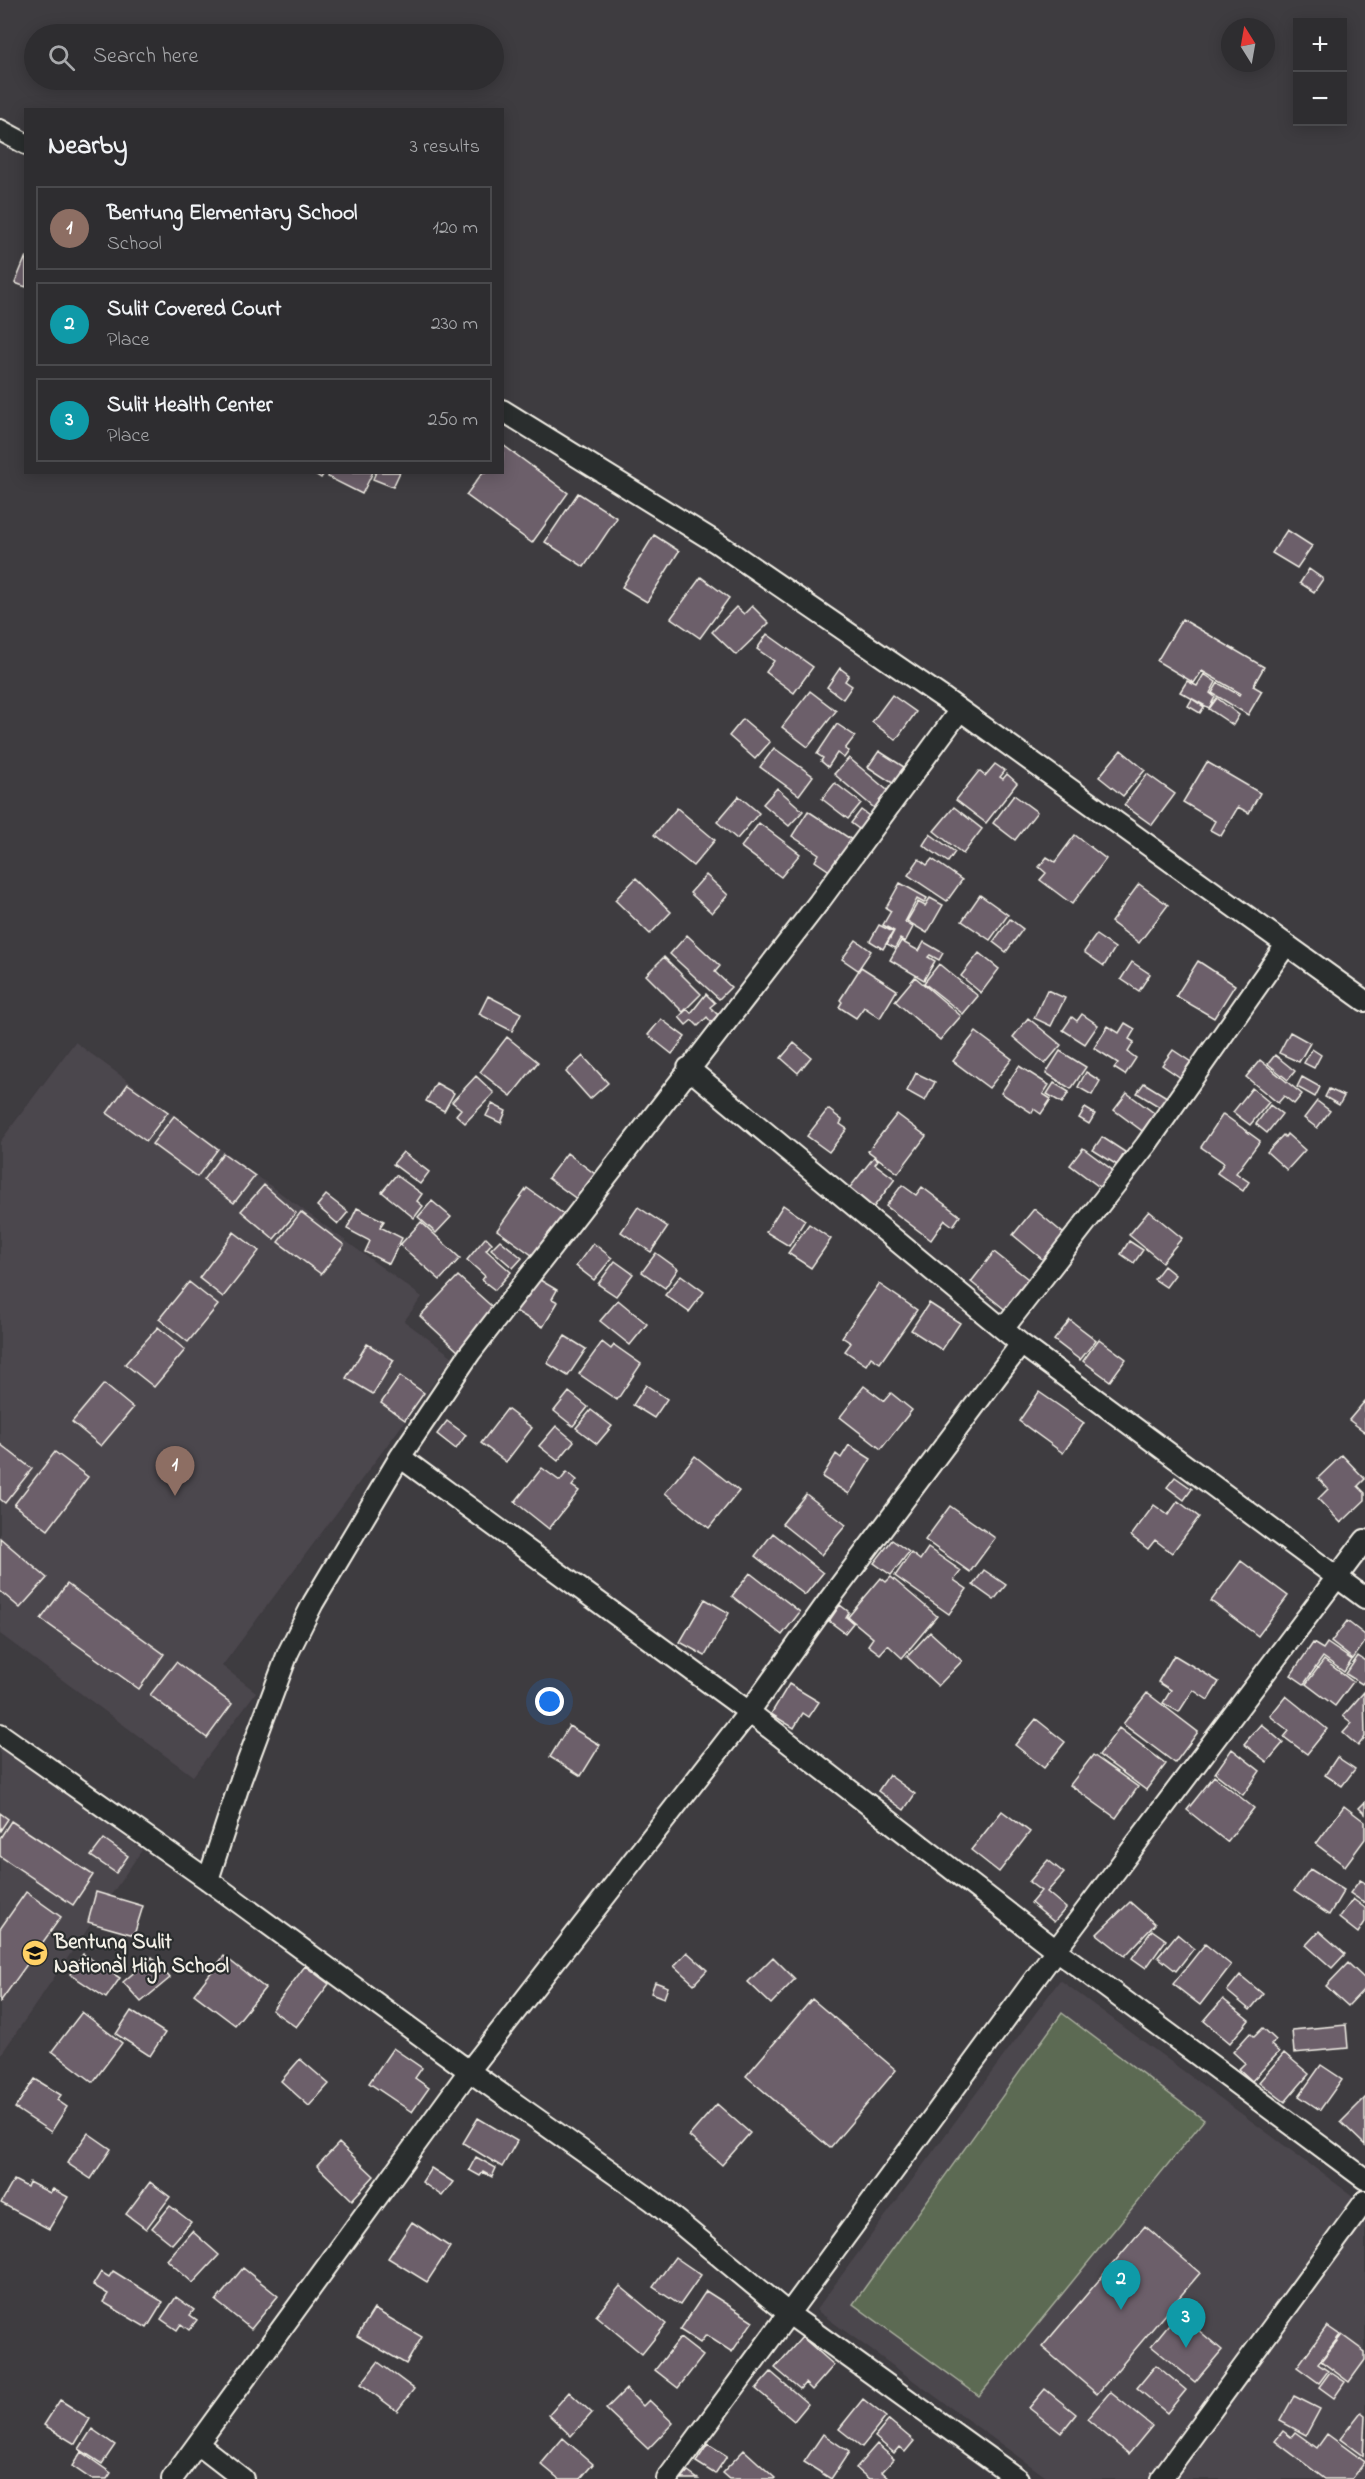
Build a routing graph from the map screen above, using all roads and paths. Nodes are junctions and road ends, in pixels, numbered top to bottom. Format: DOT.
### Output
graph roads {
  1 [pos="0,130"];
  2 [pos="24,143"];
  3 [pos="504,411"];
  4 [pos="960,710"];
  5 [pos="1286,945"];
  6 [pos="1365,1001"];
  7 [pos="688,1068"];
  8 [pos="1003,1329"];
  9 [pos="1021,1344"];
  10 [pos="400,1457"];
  11 [pos="1365,1540"];
  12 [pos="1336,1577"];
  13 [pos="1365,1598"];
  14 [pos="749,1712"];
  15 [pos="0,1734"];
  16 [pos="208,1880"];
  17 [pos="1056,1950"];
  18 [pos="469,2071"];
  19 [pos="1365,2179"];
  20 [pos="1365,2201"];
  21 [pos="789,2314"];
  22 [pos="199,2445"];
  23 [pos="172,2479"];
  24 [pos="243,2479"];
  25 [pos="667,2479"];
  26 [pos="1018,2479"];
  27 [pos="1161,2479"];
  1 -- 2 [label="street"];
  3 -- 4 [label="street"];
  4 -- 5 [label="street"];
  4 -- 7 [label="street"];
  5 -- 6 [label="street"];
  5 -- 8 [label="street"];
  7 -- 8 [label="street"];
  7 -- 10 [label="street"];
  8 -- 9 [label="street"];
  9 -- 12 [label="street"];
  9 -- 14 [label="street"];
  10 -- 14 [label="street"];
  10 -- 16 [label="street"];
  11 -- 12 [label="street"];
  12 -- 13 [label="street"];
  12 -- 17 [label="street"];
  14 -- 17 [label="street"];
  14 -- 18 [label="street"];
  15 -- 16 [label="street"];
  16 -- 18 [label="street"];
  17 -- 19 [label="street"];
  17 -- 21 [label="street"];
  18 -- 21 [label="street"];
  18 -- 22 [label="street"];
  20 -- 27 [label="street"];
  21 -- 25 [label="street"];
  21 -- 26 [label="street"];
  22 -- 23 [label="street"];
  22 -- 24 [label="street"];
}
